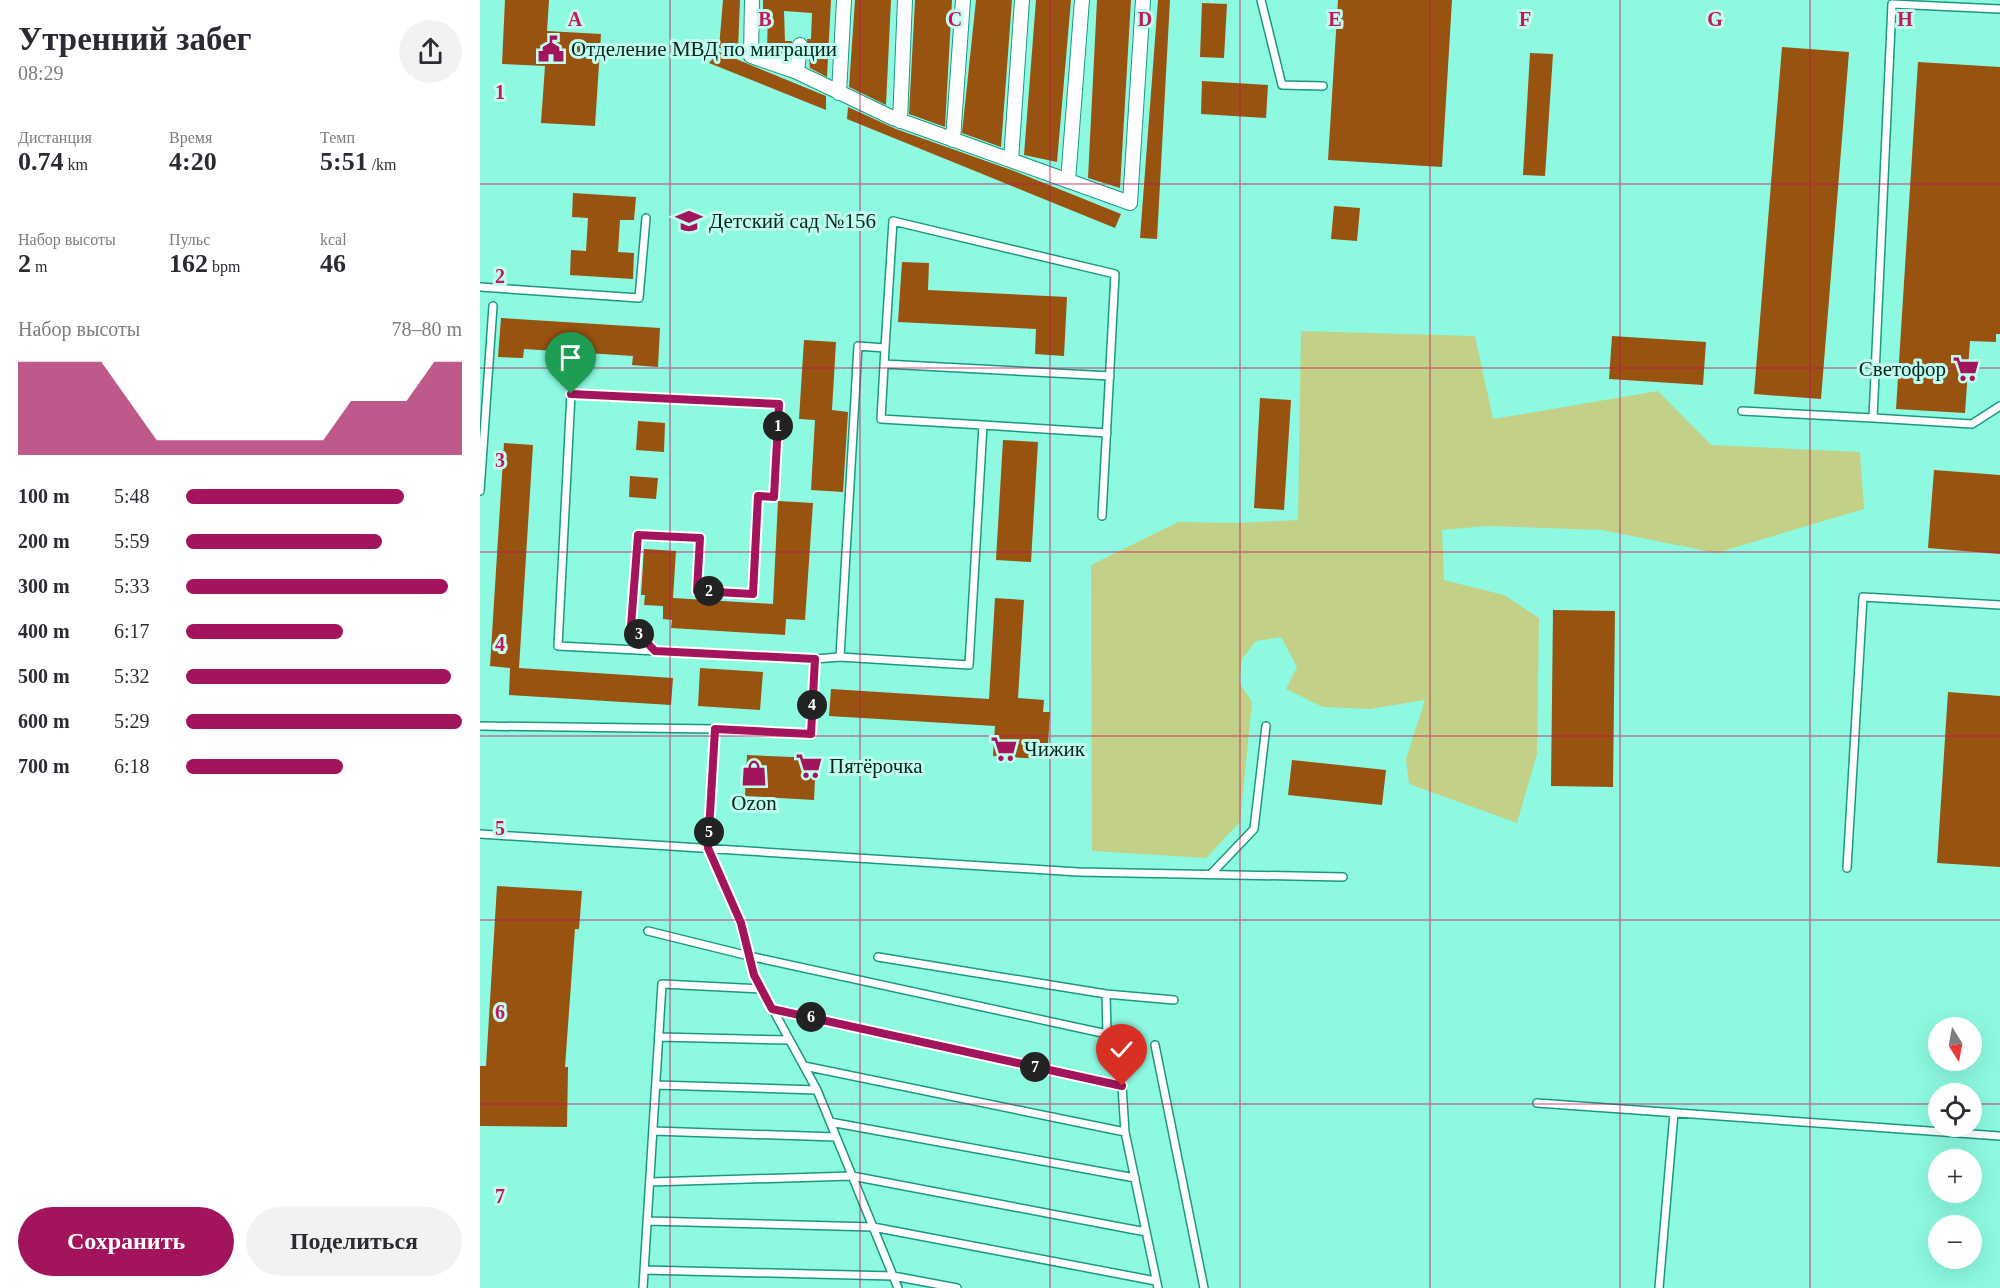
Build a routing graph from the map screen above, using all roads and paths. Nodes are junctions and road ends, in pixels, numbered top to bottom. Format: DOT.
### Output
graph roads {
  1 [pos="752,0"];
  2 [pos="844,0"];
  3 [pos="906,0"];
  4 [pos="963,0"];
  5 [pos="1022,0"];
  6 [pos="1082,0"];
  7 [pos="1143,0"];
  8 [pos="1261,0"];
  9 [pos="2000,9"];
  10 [pos="800,45"];
  11 [pos="797,72"];
  12 [pos="1323,86"];
  13 [pos="839,93"];
  14 [pos="900,121"];
  15 [pos="953,140"];
  16 [pos="1011,160"];
  17 [pos="1068,181"];
  18 [pos="646,218"];
  19 [pos="480,287"];
  20 [pos="494,306"];
  21 [pos="885,348"];
  22 [pos="884,364"];
  23 [pos="1110,376"];
  24 [pos="2000,406"];
  25 [pos="1742,411"];
  26 [pos="1873,418"];
  27 [pos="983,425"];
  28 [pos="1107,433"];
  29 [pos="480,491"];
  30 [pos="1102,516"];
  31 [pos="2000,604"];
  32 [pos="655,651"];
  33 [pos="840,657"];
  34 [pos="815,659"];
  35 [pos="480,726"];
  36 [pos="1266,726"];
  37 [pos="715,729"];
  38 [pos="480,834"];
  39 [pos="708,848"];
  40 [pos="1847,868"];
  41 [pos="1211,874"];
  42 [pos="1343,877"];
  43 [pos="648,931"];
  44 [pos="749,956"];
  45 [pos="878,957"];
  46 [pos="762,989"];
  47 [pos="1106,994"];
  48 [pos="1174,1000"];
  49 [pos="772,1009"];
  50 [pos="1107,1034"];
  51 [pos="658,1037"];
  52 [pos="789,1040"];
  53 [pos="1155,1046"];
  54 [pos="804,1066"];
  55 [pos="656,1085"];
  56 [pos="1122,1086"];
  57 [pos="817,1090"];
  58 [pos="1537,1103"];
  59 [pos="1674,1113"];
  60 [pos="830,1122"];
  61 [pos="652,1131"];
  62 [pos="1125,1132"];
  63 [pos="2000,1136"];
  64 [pos="836,1137"];
  65 [pos="852,1176"];
  66 [pos="1135,1178"];
  67 [pos="650,1182"];
  68 [pos="647,1221"];
  69 [pos="873,1227"];
  70 [pos="1146,1232"];
  71 [pos="644,1270"];
  72 [pos="893,1276"];
  73 [pos="1157,1285"];
  74 [pos="643,1288"];
  75 [pos="898,1288"];
  76 [pos="957,1288"];
  77 [pos="1204,1288"];
  78 [pos="1659,1288"];
  1 -- 11 [label="street"];
  2 -- 13 [label="street"];
  3 -- 14 [label="street"];
  4 -- 15 [label="street"];
  5 -- 16 [label="street"];
  6 -- 17 [label="street"];
  7 -- 17 [label="street"];
  8 -- 12 [label="lane"];
  9 -- 26 [label="lane"];
  10 -- 11 [label="street"];
  11 -- 13 [label="street"];
  13 -- 14 [label="street"];
  14 -- 15 [label="street"];
  15 -- 16 [label="street"];
  16 -- 17 [label="street"];
  18 -- 19 [label="lane"];
  20 -- 29 [label="lane"];
  21 -- 22 [label="lane"];
  21 -- 23 [label="lane"];
  21 -- 33 [label="lane"];
  22 -- 23 [label="lane"];
  22 -- 27 [label="lane"];
  23 -- 28 [label="lane"];
  24 -- 26 [label="lane"];
  25 -- 26 [label="lane"];
  27 -- 28 [label="lane"];
  27 -- 33 [label="lane"];
  28 -- 30 [label="lane"];
  31 -- 40 [label="lane"];
  32 -- 32 [label="lane"];
  32 -- 34 [label="lane"];
  33 -- 34 [label="lane"];
  34 -- 37 [label="lane"];
  35 -- 37 [label="lane"];
  36 -- 41 [label="lane"];
  37 -- 39 [label="lane"];
  38 -- 39 [label="lane"];
  39 -- 41 [label="lane"];
  39 -- 44 [label="lane"];
  41 -- 42 [label="lane"];
  43 -- 44 [label="lane"];
  44 -- 46 [label="lane"];
  44 -- 50 [label="lane"];
  45 -- 47 [label="lane"];
  46 -- 49 [label="lane"];
  46 -- 51 [label="lane"];
  47 -- 48 [label="lane"];
  47 -- 50 [label="lane"];
  49 -- 52 [label="lane"];
  49 -- 56 [label="lane"];
  50 -- 56 [label="lane"];
  51 -- 52 [label="lane"];
  51 -- 55 [label="lane"];
  52 -- 54 [label="lane"];
  53 -- 77 [label="lane"];
  54 -- 57 [label="lane"];
  54 -- 62 [label="lane"];
  55 -- 57 [label="lane"];
  55 -- 61 [label="lane"];
  56 -- 62 [label="lane"];
  57 -- 60 [label="lane"];
  58 -- 59 [label="lane"];
  59 -- 63 [label="lane"];
  59 -- 78 [label="lane"];
  60 -- 64 [label="lane"];
  60 -- 66 [label="lane"];
  61 -- 64 [label="lane"];
  61 -- 67 [label="lane"];
  62 -- 66 [label="lane"];
  64 -- 65 [label="lane"];
  65 -- 67 [label="lane"];
  65 -- 69 [label="lane"];
  65 -- 70 [label="lane"];
  66 -- 70 [label="lane"];
  67 -- 68 [label="lane"];
  68 -- 69 [label="lane"];
  68 -- 71 [label="lane"];
  69 -- 72 [label="lane"];
  69 -- 73 [label="lane"];
  70 -- 73 [label="lane"];
  71 -- 72 [label="lane"];
  71 -- 74 [label="lane"];
  72 -- 75 [label="lane"];
  72 -- 76 [label="lane"];
}
